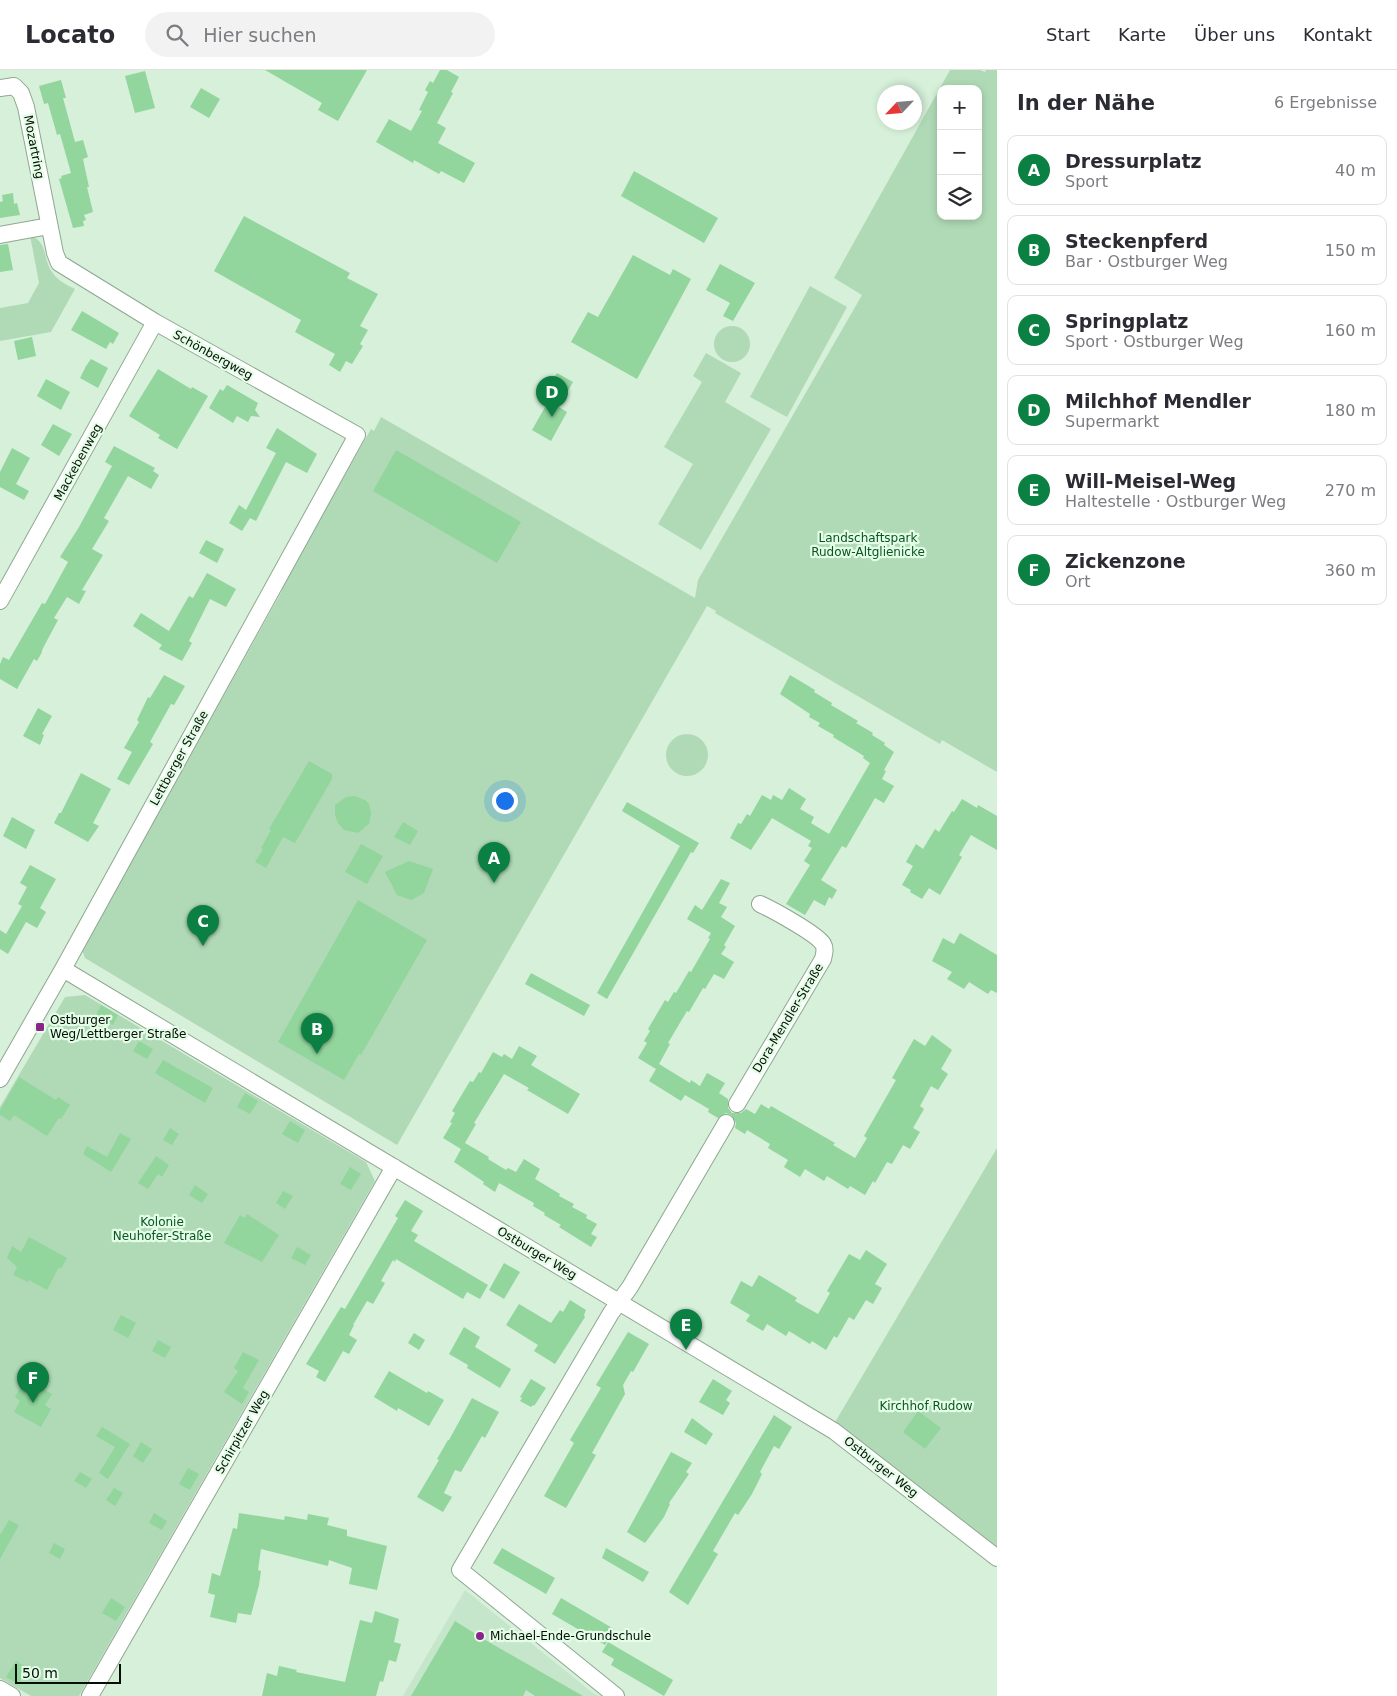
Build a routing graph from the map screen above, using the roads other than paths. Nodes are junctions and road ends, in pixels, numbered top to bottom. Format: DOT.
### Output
graph roads {
  1 [pos="0,88"];
  2 [pos="49,226"];
  3 [pos="0,235"];
  4 [pos="71,272"];
  5 [pos="155,322"];
  6 [pos="357,435"];
  7 [pos="0,601"];
  8 [pos="760,904"];
  9 [pos="63,969"];
  10 [pos="0,1079"];
  11 [pos="737,1104"];
  12 [pos="726,1123"];
  13 [pos="394,1167"];
  14 [pos="619,1302"];
  15 [pos="997,1558"];
  16 [pos="0,1689"];
  17 [pos="12,1696"];
  18 [pos="90,1696"];
  19 [pos="616,1696"];
  1 -- 2 [label="street, Mozartring"];
  2 -- 3 [label="street"];
  2 -- 4 [label="street, Mozartring"];
  4 -- 5 [label="street, Schönbergweg"];
  5 -- 6 [label="street, Schönbergweg"];
  5 -- 7 [label="street, Mackebenweg"];
  6 -- 9 [label="street, Lettberger Straße"];
  8 -- 11 [label="street, Dora-Mendler-Straße"];
  9 -- 10 [label="street, Lettberger Straße"];
  9 -- 13 [label="street, Ostburger Weg"];
  12 -- 14 [label="street"];
  13 -- 14 [label="street, Ostburger Weg"];
  13 -- 18 [label="street, Schirpitzer Weg"];
  14 -- 15 [label="street, Ostburger Weg"];
  14 -- 19 [label="street"];
  16 -- 17 [label="street"];
}
